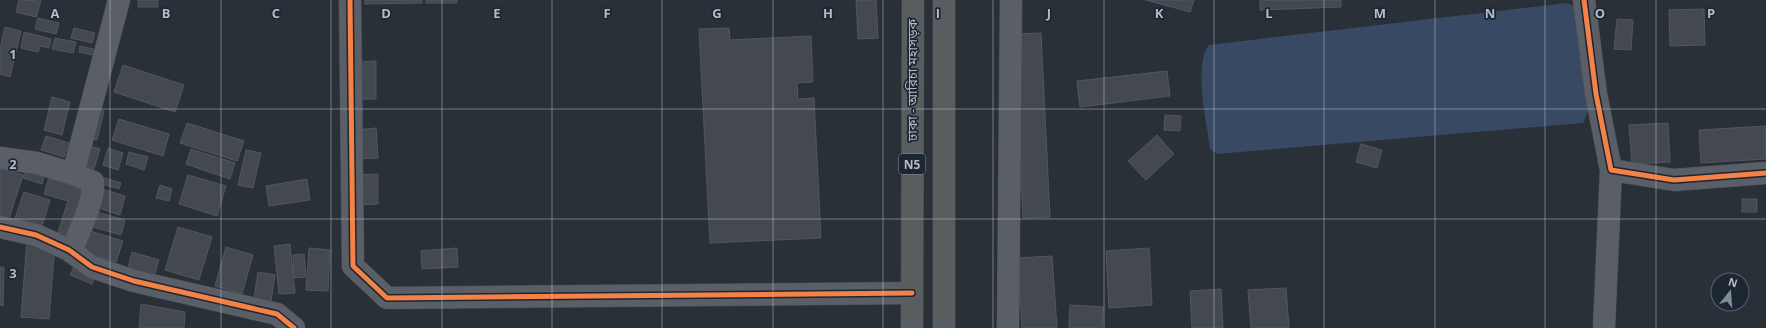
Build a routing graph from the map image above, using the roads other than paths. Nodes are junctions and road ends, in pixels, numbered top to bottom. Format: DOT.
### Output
graph roads {
  1 [pos="119,0"];
  2 [pos="350,0"];
  3 [pos="913,0"];
  4 [pos="944,0"];
  5 [pos="1011,0"];
  6 [pos="1584,0"];
  7 [pos="0,158"];
  8 [pos="1611,170"];
  9 [pos="1766,173"];
  10 [pos="74,174"];
  11 [pos="0,227"];
  12 [pos="71,252"];
  13 [pos="912,293"];
  14 [pos="294,328"];
  15 [pos="912,328"];
  16 [pos="944,328"];
  17 [pos="1008,328"];
  18 [pos="1604,328"];
  1 -- 10 [label="street"];
  2 -- 13 [label="street"];
  3 -- 13 [label="highway, ঢাকা - আরিচা মহাসড়ক / N5"];
  4 -- 16 [label="highway, N5"];
  5 -- 17 [label="street"];
  6 -- 8 [label="street"];
  7 -- 10 [label="street"];
  8 -- 9 [label="street"];
  8 -- 18 [label="street"];
  10 -- 12 [label="street"];
  11 -- 12 [label="street"];
  12 -- 14 [label="street"];
  13 -- 15 [label="highway, ঢাকা - আরিচা মহাসড়ক / N5"];
}
